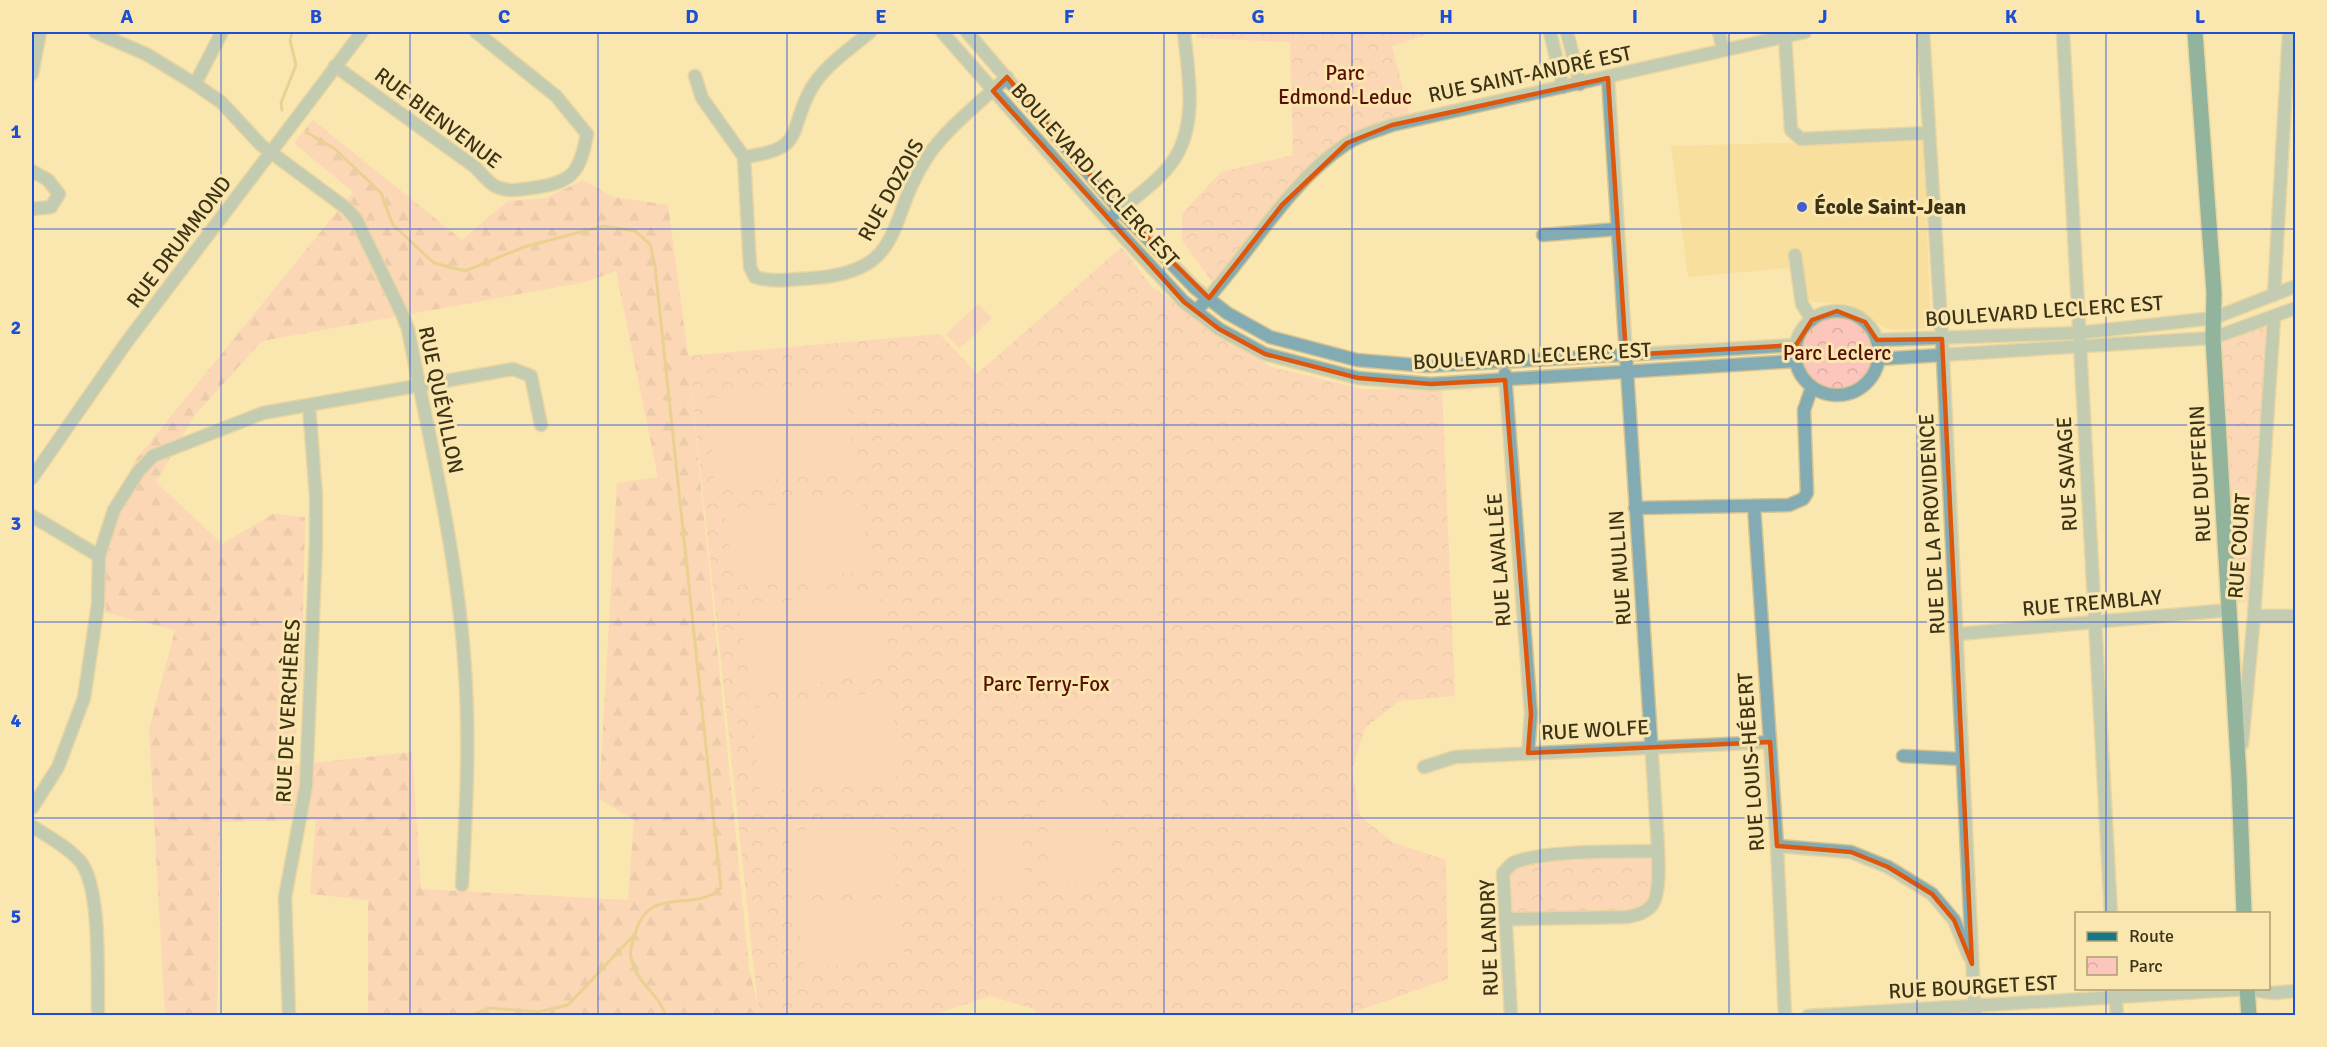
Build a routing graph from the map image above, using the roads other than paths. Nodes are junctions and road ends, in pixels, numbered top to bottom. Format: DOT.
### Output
graph roads {
  1 [pos="40,32"];
  2 [pos="95,32"];
  3 [pos="222,32"];
  4 [pos="362,32"];
  5 [pos="476,32"];
  6 [pos="870,32"];
  7 [pos="942,32"];
  8 [pos="967,32"];
  9 [pos="1184,32"];
  10 [pos="1550,32"];
  11 [pos="1567,32"];
  12 [pos="1719,32"];
  13 [pos="1805,32"];
  14 [pos="1923,32"];
  15 [pos="2063,32"];
  16 [pos="2195,32"];
  17 [pos="2289,32"];
  18 [pos="1785,36"];
  19 [pos="1723,50"];
  20 [pos="335,66"];
  21 [pos="32,74"];
  22 [pos="695,76"];
  23 [pos="1006,77"];
  24 [pos="1608,78"];
  25 [pos="195,84"];
  26 [pos="1580,84"];
  27 [pos="1563,87"];
  28 [pos="993,91"];
  29 [pos="1928,133"];
  30 [pos="271,153"];
  31 [pos="744,157"];
  32 [pos="32,171"];
  33 [pos="32,209"];
  34 [pos="1120,210"];
  35 [pos="1108,220"];
  36 [pos="1618,229"];
  37 [pos="1543,235"];
  38 [pos="1795,255"];
  39 [pos="2295,286"];
  40 [pos="2274,295"];
  41 [pos="1209,298"];
  42 [pos="2295,308"];
  43 [pos="1196,312"];
  44 [pos="2274,317"];
  45 [pos="2214,318"];
  46 [pos="1812,320"];
  47 [pos="2079,333"];
  48 [pos="2213,338"];
  49 [pos="1942,339"];
  50 [pos="1876,340"];
  51 [pos="1796,345"];
  52 [pos="2080,347"];
  53 [pos="1943,354"];
  54 [pos="1626,355"];
  55 [pos="1878,359"];
  56 [pos="1796,362"];
  57 [pos="1504,363"];
  58 [pos="1427,366"];
  59 [pos="1627,372"];
  60 [pos="1505,380"];
  61 [pos="1431,384"];
  62 [pos="419,386"];
  63 [pos="1812,387"];
  64 [pos="309,406"];
  65 [pos="541,425"];
  66 [pos="32,478"];
  67 [pos="1754,506"];
  68 [pos="1635,508"];
  69 [pos="32,516"];
  70 [pos="99,556"];
  71 [pos="2229,610"];
  72 [pos="2254,616"];
  73 [pos="2295,616"];
  74 [pos="2095,622"];
  75 [pos="1958,634"];
  76 [pos="1770,742"];
  77 [pos="1650,746"];
  78 [pos="1528,753"];
  79 [pos="1903,756"];
  80 [pos="1962,759"];
  81 [pos="1424,767"];
  82 [pos="2239,778"];
  83 [pos="32,808"];
  84 [pos="32,826"];
  85 [pos="1777,846"];
  86 [pos="1657,851"];
  87 [pos="462,885"];
  88 [pos="2111,912"];
  89 [pos="2244,912"];
  90 [pos="1505,919"];
  91 [pos="1972,964"];
  92 [pos="2214,990"];
  93 [pos="2247,990"];
  94 [pos="2254,990"];
  95 [pos="2295,991"];
  96 [pos="2115,993"];
  97 [pos="1975,1011"];
  98 [pos="98,1016"];
  99 [pos="289,1016"];
  100 [pos="1511,1016"];
  101 [pos="1785,1016"];
  102 [pos="1808,1016"];
  103 [pos="2117,1016"];
  104 [pos="2249,1016"];
  1 -- 21 [label="street"];
  2 -- 25 [label="street, RUE QUÉVILLON"];
  3 -- 25 [label="street"];
  4 -- 20 [label="street, RUE DRUMMOND"];
  5 -- 20 [label="street, RUE BIENVENUE"];
  6 -- 31 [label="street"];
  7 -- 28 [label="street, BOULEVARD LECLERC EST"];
  8 -- 23 [label="street, BOULEVARD LECLERC EST"];
  9 -- 34 [label="street"];
  10 -- 27 [label="street"];
  11 -- 26 [label="street"];
  12 -- 19 [label="street"];
  13 -- 18 [label="street, RUE SAINT-ANDRÉ EST"];
  14 -- 29 [label="street, RUE DE LA PROVIDENCE"];
  15 -- 47 [label="street, RUE SAVAGE"];
  16 -- 45 [label="main road, RUE DUFFERIN"];
  17 -- 40 [label="street"];
  18 -- 19 [label="street, RUE SAINT-ANDRÉ EST"];
  18 -- 29 [label="street"];
  19 -- 24 [label="street, RUE SAINT-ANDRÉ EST"];
  20 -- 30 [label="street, RUE DRUMMOND"];
  22 -- 31 [label="street"];
  23 -- 28 [label="street, RUE DOZOIS"];
  23 -- 34 [label="street, BOULEVARD LECLERC EST"];
  24 -- 26 [label="street, RUE SAINT-ANDRÉ EST"];
  24 -- 36 [label="street, RUE MULLIN"];
  25 -- 30 [label="street, RUE QUÉVILLON"];
  26 -- 27 [label="street, RUE SAINT-ANDRÉ EST"];
  27 -- 41 [label="street, RUE SAINT-ANDRÉ EST"];
  28 -- 31 [label="street, RUE DOZOIS"];
  28 -- 35 [label="street, BOULEVARD LECLERC EST"];
  29 -- 49 [label="street, RUE DE LA PROVIDENCE"];
  30 -- 62 [label="street, RUE QUÉVILLON"];
  30 -- 66 [label="street, RUE DRUMMOND"];
  32 -- 33 [label="street"];
  34 -- 35 [label="street"];
  34 -- 41 [label="street, BOULEVARD LECLERC EST"];
  35 -- 43 [label="street, BOULEVARD LECLERC EST"];
  36 -- 37 [label="street"];
  36 -- 54 [label="street, RUE MULLIN"];
  38 -- 46 [label="street"];
  39 -- 40 [label="street, BOULEVARD LECLERC EST"];
  40 -- 45 [label="street, BOULEVARD LECLERC EST"];
  41 -- 43 [label="street, RUE SAINT-ANDRÉ EST"];
  41 -- 58 [label="street, BOULEVARD LECLERC EST"];
  42 -- 44 [label="street, BOULEVARD LECLERC EST"];
  43 -- 61 [label="street, BOULEVARD LECLERC EST"];
  44 -- 48 [label="street, BOULEVARD LECLERC EST"];
  44 -- 72 [label="street, RUE COURT"];
  45 -- 47 [label="street, BOULEVARD LECLERC EST"];
  45 -- 48 [label="main road, RUE DUFFERIN"];
  46 -- 50 [label="street"];
  46 -- 51 [label="street"];
  47 -- 49 [label="street, BOULEVARD LECLERC EST"];
  47 -- 52 [label="street, RUE SAVAGE"];
  48 -- 52 [label="street, BOULEVARD LECLERC EST"];
  48 -- 71 [label="main road, RUE DUFFERIN"];
  49 -- 50 [label="street, BOULEVARD LECLERC EST"];
  49 -- 53 [label="street, RUE DE LA PROVIDENCE"];
  50 -- 55 [label="street"];
  51 -- 54 [label="street, BOULEVARD LECLERC EST"];
  51 -- 56 [label="street"];
  52 -- 53 [label="street, BOULEVARD LECLERC EST"];
  52 -- 74 [label="street, RUE SAVAGE"];
  53 -- 55 [label="street, BOULEVARD LECLERC EST"];
  53 -- 75 [label="street, RUE DE LA PROVIDENCE"];
  54 -- 57 [label="street, BOULEVARD LECLERC EST"];
  54 -- 59 [label="street, RUE MULLIN"];
  55 -- 63 [label="street"];
  56 -- 59 [label="street, BOULEVARD LECLERC EST"];
  56 -- 63 [label="street"];
  57 -- 58 [label="street, BOULEVARD LECLERC EST"];
  57 -- 60 [label="street, RUE LAVALLÉE"];
  58 -- 61 [label="street"];
  59 -- 60 [label="street, BOULEVARD LECLERC EST"];
  59 -- 68 [label="street, RUE MULLIN"];
  60 -- 61 [label="street, BOULEVARD LECLERC EST"];
  60 -- 78 [label="street, RUE LAVALLÉE"];
  62 -- 64 [label="street"];
  62 -- 65 [label="street"];
  62 -- 87 [label="street, RUE QUÉVILLON"];
  63 -- 67 [label="street"];
  64 -- 70 [label="street"];
  64 -- 99 [label="street, RUE DE VERCHÈRES"];
  67 -- 68 [label="street"];
  67 -- 76 [label="street, RUE LOUIS-HÉBERT"];
  68 -- 77 [label="street, RUE MULLIN"];
  69 -- 70 [label="street"];
  70 -- 83 [label="street"];
  71 -- 74 [label="street, RUE TREMBLAY"];
  71 -- 82 [label="main road, RUE DUFFERIN"];
  72 -- 73 [label="street"];
  72 -- 82 [label="street, RUE COURT"];
  74 -- 75 [label="street, RUE TREMBLAY"];
  74 -- 88 [label="street, RUE SAVAGE"];
  75 -- 80 [label="street, RUE DE LA PROVIDENCE"];
  76 -- 77 [label="street, RUE WOLFE"];
  76 -- 85 [label="street, RUE LOUIS-HÉBERT"];
  77 -- 78 [label="street, RUE WOLFE"];
  77 -- 86 [label="street, RUE MULLIN"];
  78 -- 81 [label="street, RUE WOLFE"];
  79 -- 80 [label="street"];
  80 -- 91 [label="street, RUE DE LA PROVIDENCE"];
  82 -- 89 [label="main road, RUE DUFFERIN"];
  84 -- 98 [label="street"];
  85 -- 91 [label="street"];
  85 -- 101 [label="street, RUE LOUIS-HÉBERT"];
  86 -- 90 [label="street, RUE LANDRY"];
  86 -- 90 [label="street, RUE MULLIN"];
  90 -- 100 [label="street, RUE LANDRY"];
  91 -- 97 [label="street, RUE DE LA PROVIDENCE"];
  92 -- 96 [label="street, RUE BOURGET EST"];
  93 -- 104 [label="main road"];
  94 -- 95 [label="street, RUE BOURGET EST"];
  96 -- 97 [label="street, RUE BOURGET EST"];
  96 -- 103 [label="street"];
  97 -- 102 [label="street, RUE BOURGET EST"];
}
